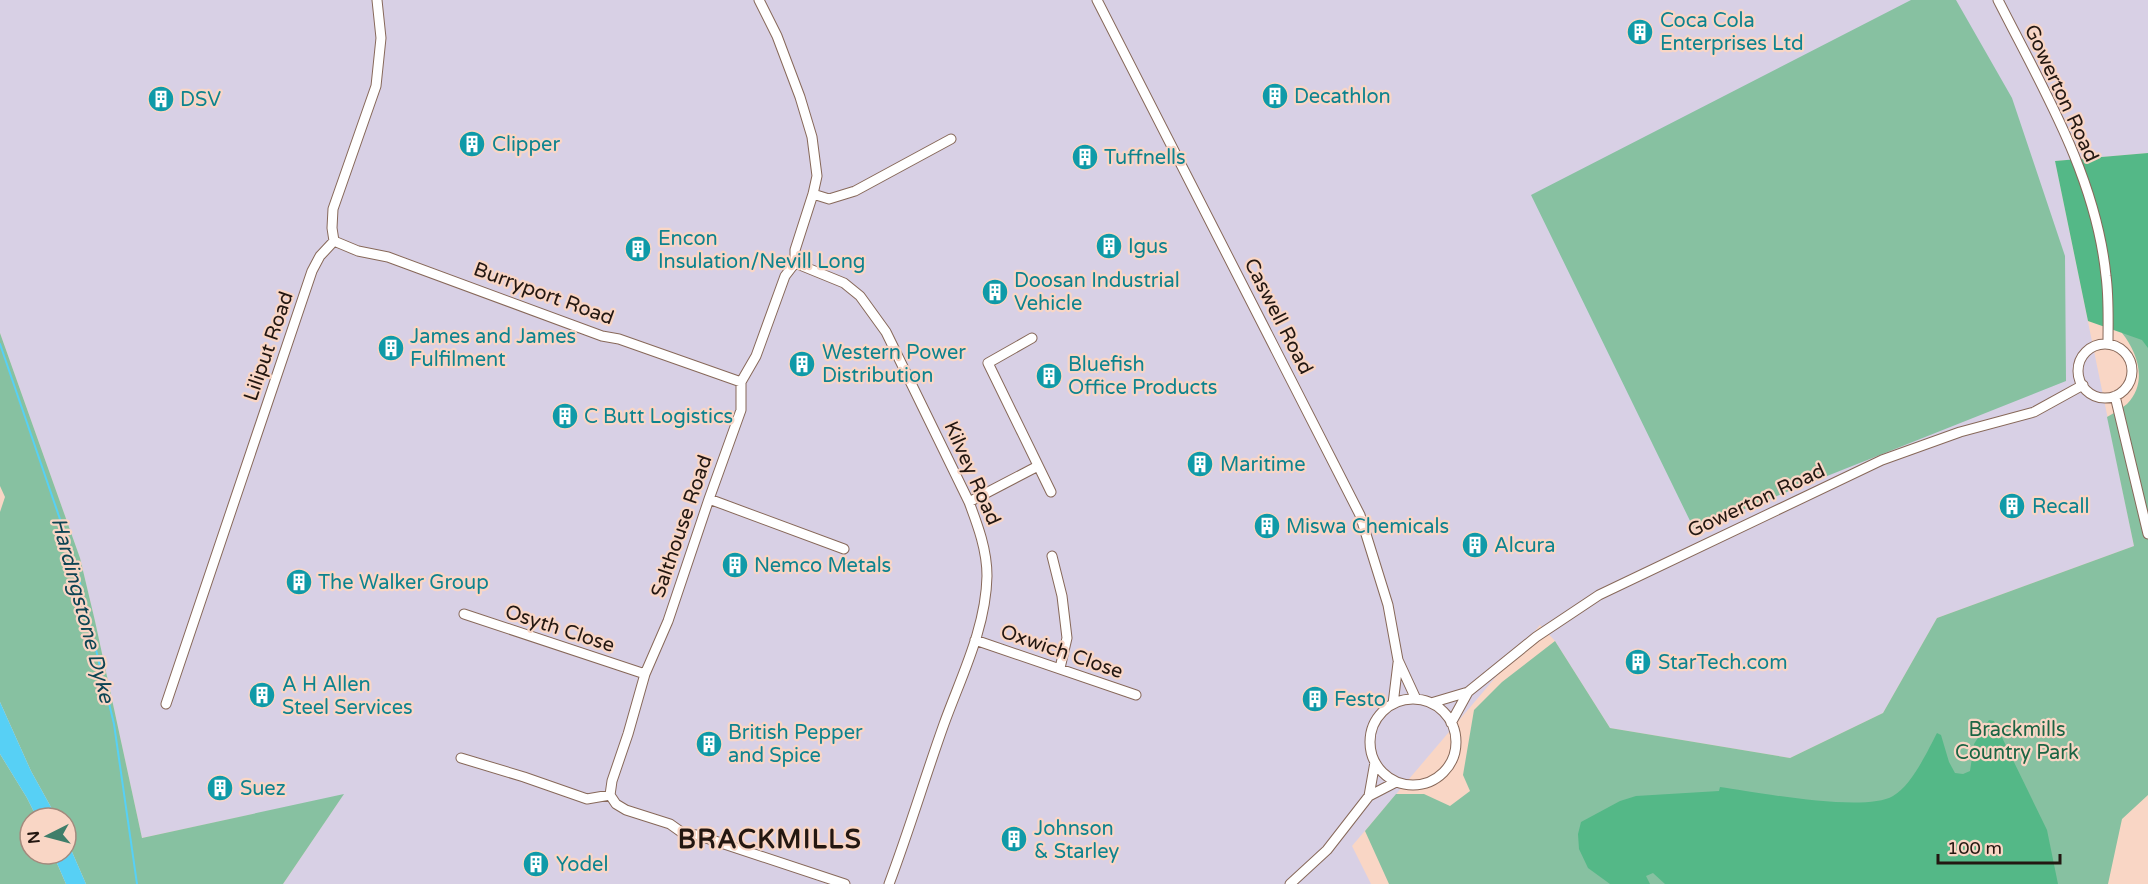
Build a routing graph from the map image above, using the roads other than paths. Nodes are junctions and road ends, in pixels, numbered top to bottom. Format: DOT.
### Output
graph roads {
  1 [pos="377,0"];
  2 [pos="759,0"];
  3 [pos="1098,0"];
  4 [pos="1998,0"];
  5 [pos="951,139"];
  6 [pos="813,194"];
  7 [pos="334,241"];
  8 [pos="795,263"];
  9 [pos="1032,338"];
  10 [pos="2108,344"];
  11 [pos="741,382"];
  12 [pos="2083,385"];
  13 [pos="2115,396"];
  14 [pos="1038,466"];
  15 [pos="1051,492"];
  16 [pos="709,499"];
  17 [pos="969,502"];
  18 [pos="2148,534"];
  19 [pos="844,549"];
  20 [pos="1052,556"];
  21 [pos="464,615"];
  22 [pos="975,640"];
  23 [pos="1398,660"];
  24 [pos="1060,668"];
  25 [pos="645,674"];
  26 [pos="1468,692"];
  27 [pos="1136,695"];
  28 [pos="1416,699"];
  29 [pos="1431,703"];
  30 [pos="166,704"];
  31 [pos="1393,704"];
  32 [pos="1451,723"];
  33 [pos="461,758"];
  34 [pos="1375,762"];
  35 [pos="1396,782"];
  36 [pos="610,795"];
  37 [pos="1369,796"];
  38 [pos="845,884"];
  39 [pos="889,884"];
  40 [pos="1290,884"];
  1 -- 7 [label="street"];
  2 -- 6 [label="street, Salthouse Road"];
  3 -- 23 [label="street, Caswell Road"];
  4 -- 10 [label="street, Gowerton Road"];
  5 -- 6 [label="street"];
  6 -- 8 [label="street, Salthouse Road"];
  7 -- 11 [label="street, Burryport Road"];
  7 -- 30 [label="street, Liliput Road"];
  8 -- 11 [label="street, Salthouse Road"];
  8 -- 17 [label="street, Kilvey Road"];
  9 -- 14 [label="street"];
  10 -- 12 [label="street"];
  10 -- 13 [label="street"];
  11 -- 16 [label="street, Salthouse Road"];
  12 -- 13 [label="street"];
  12 -- 26 [label="street, Gowerton Road"];
  13 -- 18 [label="street"];
  14 -- 15 [label="street"];
  14 -- 17 [label="street"];
  16 -- 19 [label="street"];
  16 -- 25 [label="street, Salthouse Road"];
  17 -- 22 [label="street, Kilvey Road"];
  20 -- 24 [label="street"];
  21 -- 25 [label="street, Osyth Close"];
  22 -- 24 [label="street, Oxwich Close"];
  22 -- 39 [label="street, Kilvey Road"];
  23 -- 28 [label="street, Caswell Road"];
  23 -- 31 [label="street, Caswell Road"];
  24 -- 27 [label="street, Oxwich Close"];
  25 -- 36 [label="street, Salthouse Road"];
  26 -- 29 [label="street, Gowerton Road"];
  26 -- 32 [label="street, Gowerton Road"];
  28 -- 29 [label="street"];
  28 -- 31 [label="street"];
  29 -- 32 [label="street"];
  31 -- 34 [label="street"];
  32 -- 35 [label="street"];
  33 -- 36 [label="street"];
  34 -- 35 [label="street"];
  34 -- 37 [label="street"];
  35 -- 37 [label="street"];
  36 -- 38 [label="street"];
  37 -- 40 [label="street"];
}
